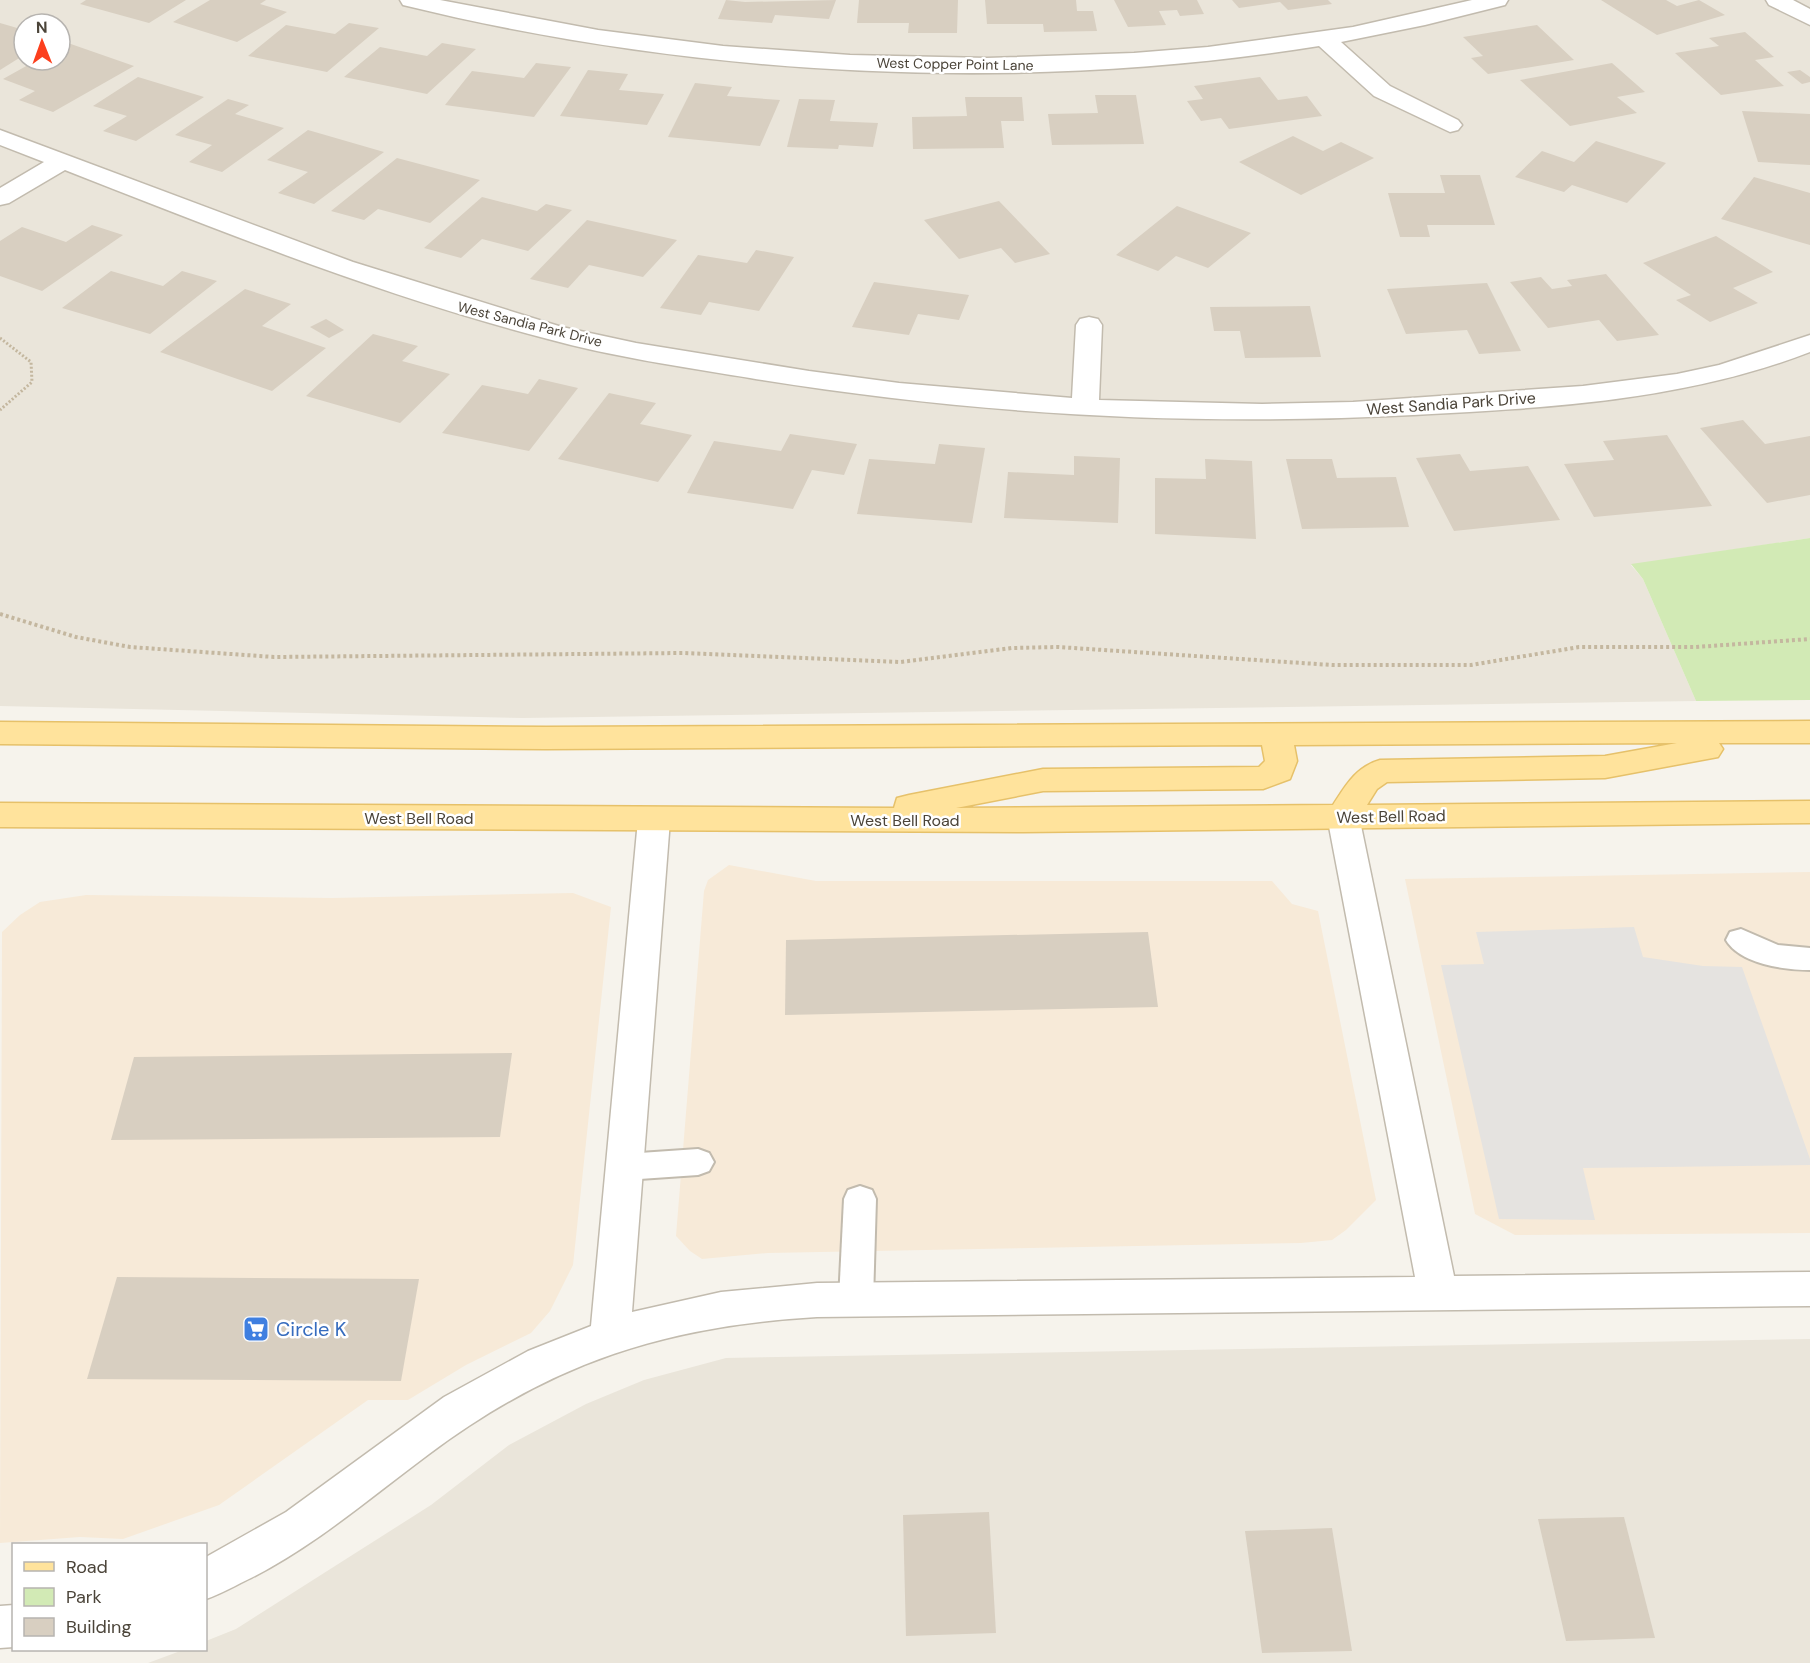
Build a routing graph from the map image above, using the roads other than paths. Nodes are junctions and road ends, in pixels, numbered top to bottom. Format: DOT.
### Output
graph roads {
  1 [pos="411,0"];
  2 [pos="1497,0"];
  3 [pos="1777,0"];
  4 [pos="1810,18"];
  5 [pos="1326,40"];
  6 [pos="1450,125"];
  7 [pos="0,137"];
  8 [pos="63,161"];
  9 [pos="0,198"];
  10 [pos="1089,325"];
  11 [pos="1810,343"];
  12 [pos="1085,407"];
  13 [pos="1808,732"];
  14 [pos="0,733"];
  15 [pos="1276,736"];
  16 [pos="1810,812"];
  17 [pos="0,815"];
  18 [pos="1343,816"];
  19 [pos="654,820"];
  20 [pos="831,820"];
  21 [pos="1740,940"];
  22 [pos="1810,959"];
  23 [pos="698,1162"];
  24 [pos="625,1167"];
  25 [pos="860,1199"];
  26 [pos="1810,1289"];
  27 [pos="1438,1294"];
  28 [pos="856,1300"];
  29 [pos="610,1335"];
  30 [pos="207,1578"];
  1 -- 5 [label="street, West Copper Point Lane"];
  2 -- 5 [label="street, West Copper Point Lane"];
  3 -- 4 [label="street"];
  5 -- 6 [label="street"];
  7 -- 8 [label="street, West Sandia Park Drive"];
  8 -- 9 [label="street"];
  8 -- 12 [label="street, West Sandia Park Drive"];
  10 -- 12 [label="street"];
  11 -- 12 [label="street, West Sandia Park Drive"];
  13 -- 15 [label="main road"];
  13 -- 18 [label="main road"];
  14 -- 15 [label="main road"];
  15 -- 20 [label="main road"];
  16 -- 18 [label="main road, West Bell Road"];
  17 -- 19 [label="main road, West Bell Road"];
  18 -- 20 [label="main road, West Bell Road"];
  18 -- 27 [label="street"];
  19 -- 20 [label="main road, West Bell Road"];
  19 -- 24 [label="street"];
  21 -- 22 [label="lane"];
  23 -- 24 [label="lane"];
  24 -- 29 [label="street"];
  25 -- 28 [label="lane"];
  26 -- 27 [label="street"];
  27 -- 28 [label="street"];
  28 -- 29 [label="street"];
  29 -- 30 [label="street"];
}
